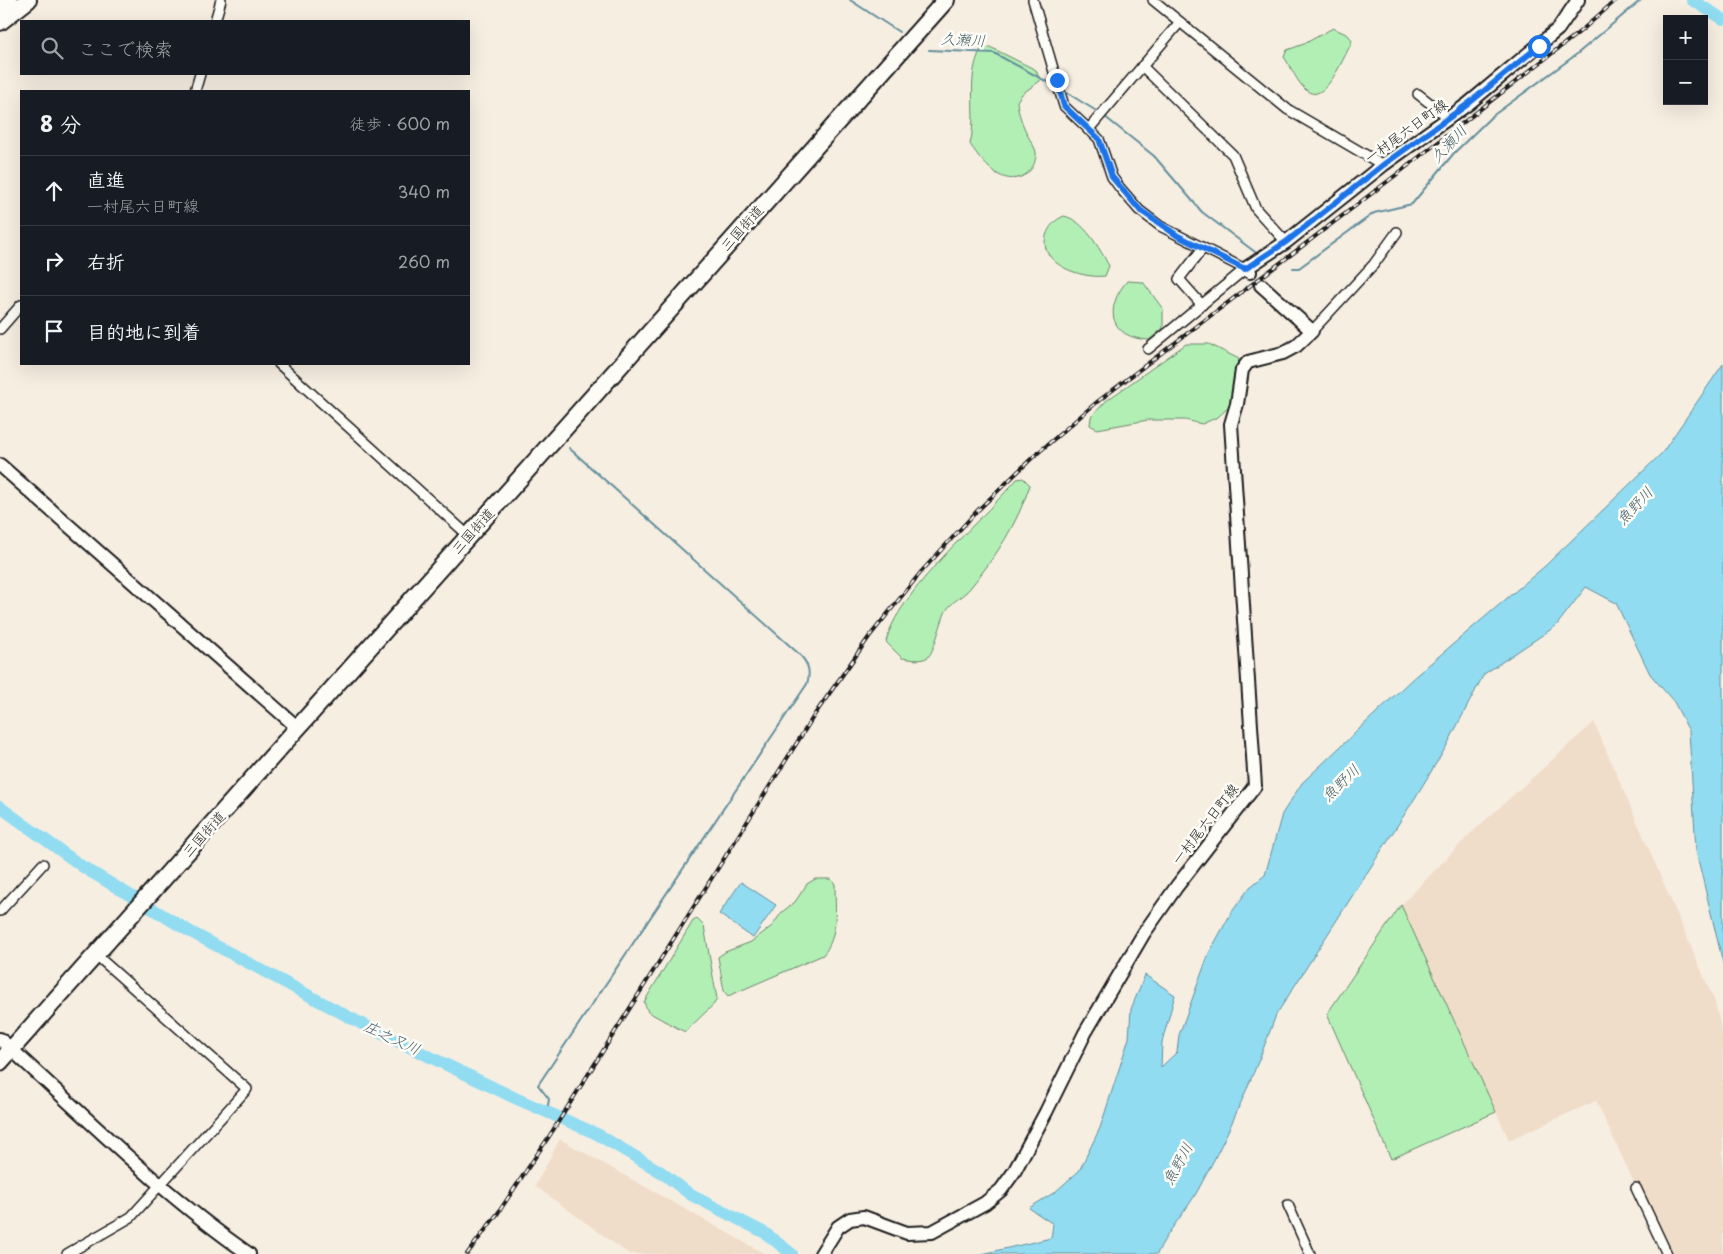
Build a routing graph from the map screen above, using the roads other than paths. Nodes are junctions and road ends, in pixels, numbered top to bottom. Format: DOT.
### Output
graph roads {
  1 [pos="9,0"];
  2 [pos="28,0"];
  3 [pos="221,0"];
  4 [pos="946,0"];
  5 [pos="1033,0"];
  6 [pos="1153,0"];
  7 [pos="1578,0"];
  8 [pos="0,7"];
  9 [pos="214,20"];
  10 [pos="0,22"];
  11 [pos="1180,22"];
  12 [pos="1142,66"];
  13 [pos="200,75"];
  14 [pos="195,90"];
  15 [pos="1418,94"];
  16 [pos="1449,118"];
  17 [pos="1088,130"];
  18 [pos="1383,165"];
  19 [pos="1397,232"];
  20 [pos="1286,242"];
  21 [pos="1203,248"];
  22 [pos="1247,270"];
  23 [pos="1261,285"];
  24 [pos="1202,304"];
  25 [pos="20,306"];
  26 [pos="0,328"];
  27 [pos="1312,331"];
  28 [pos="1148,349"];
  29 [pos="280,365"];
  30 [pos="0,465"];
  31 [pos="469,536"];
  32 [pos="298,728"];
  33 [pos="43,864"];
  34 [pos="0,911"];
  35 [pos="95,954"];
  36 [pos="6,1044"];
  37 [pos="0,1062"];
  38 [pos="161,1184"];
  39 [pos="1636,1188"];
  40 [pos="1288,1205"];
  41 [pos="824,1249"];
  42 [pos="67,1254"];
  43 [pos="249,1254"];
  44 [pos="1310,1254"];
  45 [pos="1667,1254"];
  1 -- 8 [label="highway"];
  2 -- 10 [label="highway"];
  3 -- 9 [label="street"];
  4 -- 31 [label="highway, 三国街道"];
  5 -- 17 [label="street"];
  6 -- 11 [label="street"];
  7 -- 16 [label="main road, 一村尾六日町線"];
  11 -- 12 [label="street"];
  11 -- 18 [label="street"];
  12 -- 17 [label="street"];
  12 -- 20 [label="street"];
  13 -- 14 [label="street"];
  15 -- 16 [label="street"];
  16 -- 18 [label="main road, 一村尾六日町線"];
  17 -- 21 [label="street"];
  18 -- 20 [label="main road, 一村尾六日町線"];
  19 -- 27 [label="street"];
  20 -- 22 [label="main road, 一村尾六日町線"];
  21 -- 22 [label="street"];
  21 -- 24 [label="street"];
  22 -- 24 [label="street"];
  23 -- 27 [label="main road"];
  24 -- 28 [label="street"];
  25 -- 26 [label="street"];
  27 -- 41 [label="main road, 一村尾六日町線"];
  29 -- 31 [label="street"];
  30 -- 32 [label="main road"];
  31 -- 32 [label="highway, 三国街道"];
  32 -- 35 [label="highway, 三国街道"];
  33 -- 34 [label="street"];
  35 -- 36 [label="highway, 三国街道"];
  35 -- 38 [label="street"];
  36 -- 37 [label="highway, 三国街道"];
  36 -- 38 [label="main road"];
  38 -- 42 [label="street"];
  38 -- 43 [label="main road"];
  39 -- 45 [label="street"];
  40 -- 44 [label="street"];
}
